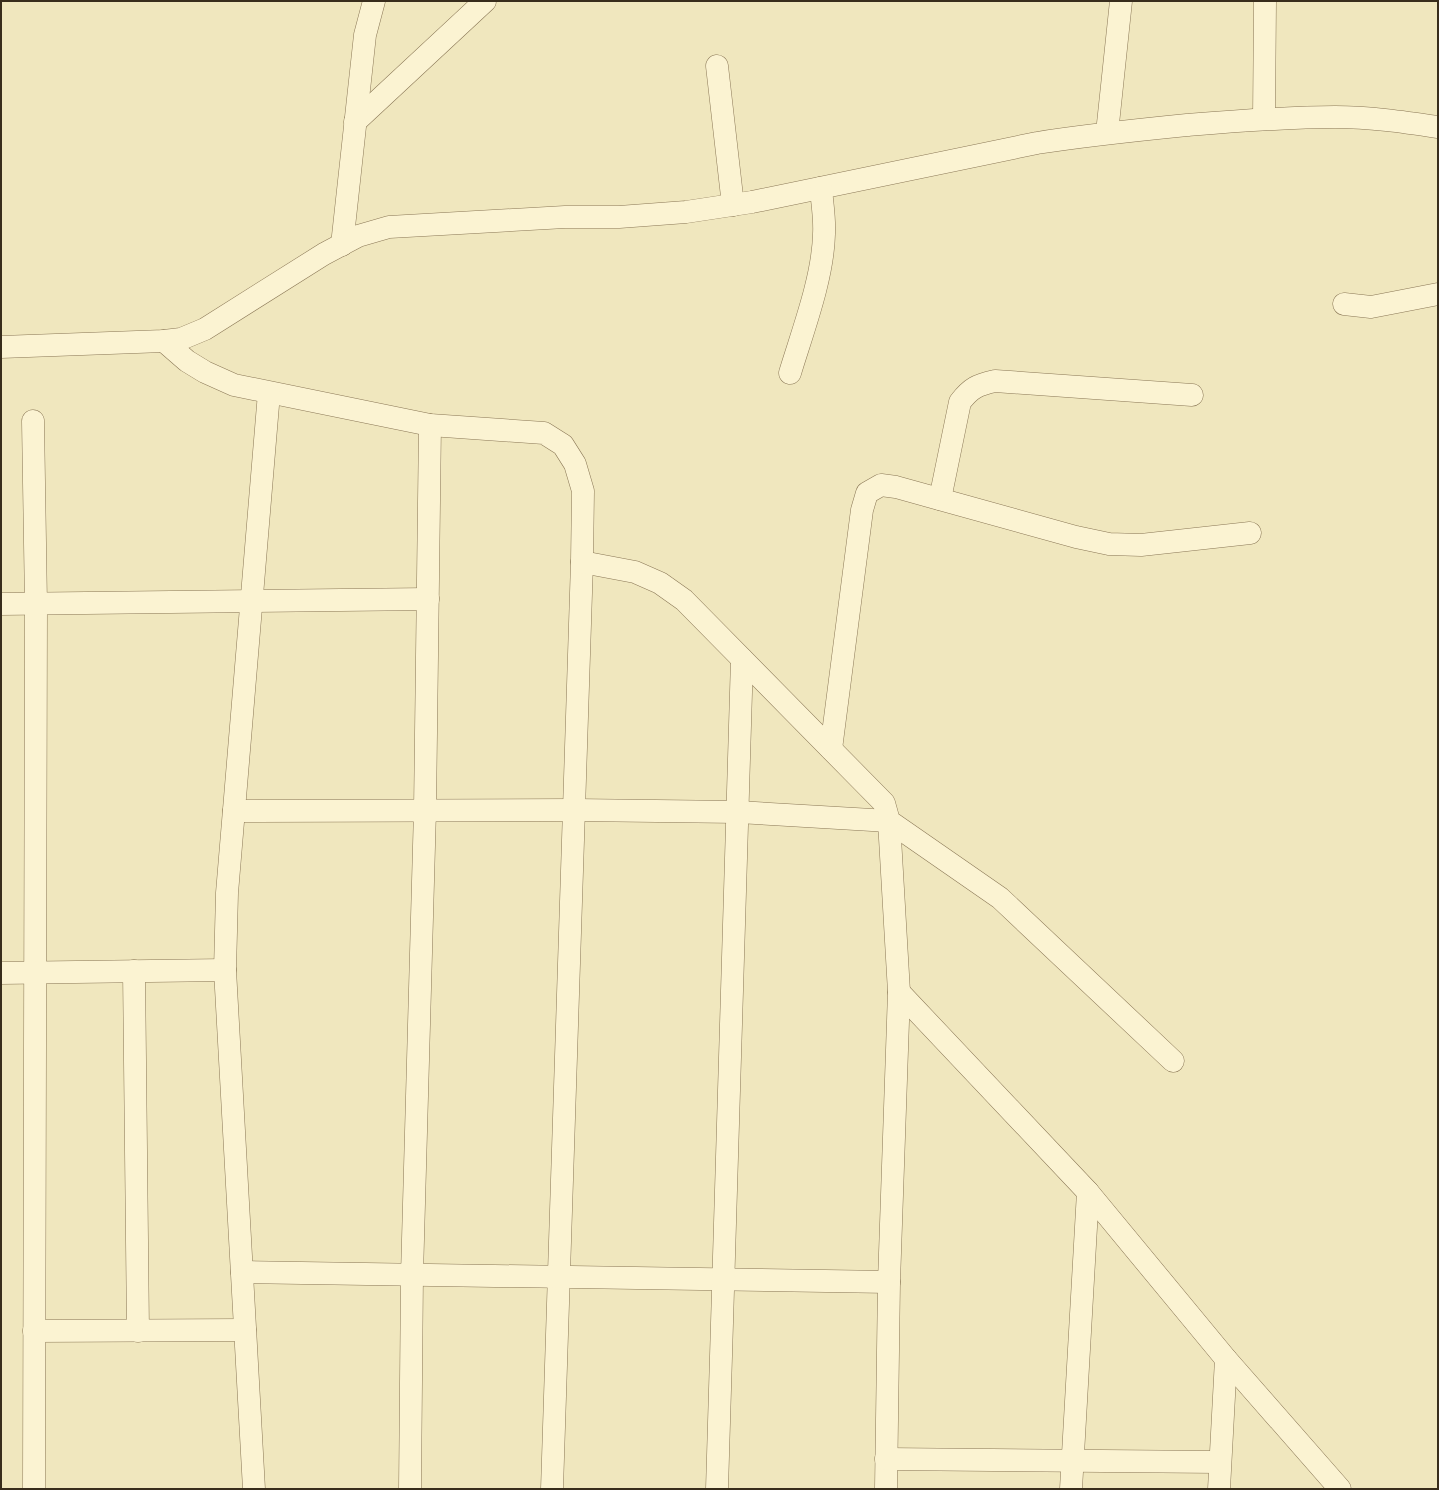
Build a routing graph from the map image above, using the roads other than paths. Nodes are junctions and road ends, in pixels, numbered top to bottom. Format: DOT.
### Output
graph roads {
  1 [pos="374,1"];
  2 [pos="485,1"];
  3 [pos="1121,1"];
  4 [pos="1265,1"];
  5 [pos="717,66"];
  6 [pos="1272,119"];
  7 [pos="355,122"];
  8 [pos="1438,127"];
  9 [pos="1107,133"];
  10 [pos="821,188"];
  11 [pos="734,205"];
  12 [pos="342,245"];
  13 [pos="1438,294"];
  14 [pos="1344,304"];
  15 [pos="164,341"];
  16 [pos="1,347"];
  17 [pos="790,373"];
  18 [pos="269,393"];
  19 [pos="1192,395"];
  20 [pos="33,421"];
  21 [pos="430,425"];
  22 [pos="940,498"];
  23 [pos="1250,533"];
  24 [pos="582,562"];
  25 [pos="428,599"];
  26 [pos="252,601"];
  27 [pos="1,604"];
  28 [pos="36,604"];
  29 [pos="742,659"];
  30 [pos="831,748"];
  31 [pos="425,810"];
  32 [pos="574,810"];
  33 [pos="234,811"];
  34 [pos="738,812"];
  35 [pos="889,821"];
  36 [pos="225,970"];
  37 [pos="134,971"];
  38 [pos="1,973"];
  39 [pos="35,973"];
  40 [pos="899,992"];
  41 [pos="1173,1061"];
  42 [pos="1088,1192"];
  43 [pos="242,1272"];
  44 [pos="412,1275"];
  45 [pos="559,1277"];
  46 [pos="724,1280"];
  47 [pos="889,1282"];
  48 [pos="245,1330"];
  49 [pos="34,1331"];
  50 [pos="138,1331"];
  51 [pos="1226,1359"];
  52 [pos="886,1459"];
  53 [pos="1072,1462"];
  54 [pos="1219,1462"];
  55 [pos="34,1489"];
  56 [pos="254,1489"];
  57 [pos="410,1489"];
  58 [pos="552,1489"];
  59 [pos="717,1489"];
  60 [pos="886,1489"];
  61 [pos="1071,1489"];
  62 [pos="1219,1489"];
  63 [pos="1340,1489"];
  1 -- 7 [label="street"];
  2 -- 7 [label="street"];
  3 -- 9 [label="street"];
  4 -- 6 [label="street"];
  5 -- 11 [label="street"];
  6 -- 8 [label="street"];
  6 -- 9 [label="street"];
  7 -- 12 [label="street"];
  9 -- 10 [label="street"];
  10 -- 11 [label="street"];
  10 -- 17 [label="street"];
  11 -- 12 [label="street"];
  12 -- 15 [label="street"];
  13 -- 14 [label="street"];
  15 -- 16 [label="street"];
  15 -- 18 [label="street"];
  18 -- 21 [label="street"];
  18 -- 26 [label="street"];
  19 -- 22 [label="street"];
  20 -- 28 [label="street"];
  21 -- 24 [label="street"];
  21 -- 25 [label="street"];
  22 -- 23 [label="street"];
  22 -- 30 [label="street"];
  24 -- 29 [label="street"];
  24 -- 32 [label="street"];
  25 -- 26 [label="street"];
  25 -- 31 [label="street"];
  26 -- 28 [label="street"];
  26 -- 33 [label="street"];
  27 -- 28 [label="street"];
  28 -- 39 [label="street"];
  29 -- 30 [label="street"];
  29 -- 34 [label="street"];
  30 -- 35 [label="street"];
  31 -- 32 [label="street"];
  31 -- 33 [label="street"];
  31 -- 44 [label="street"];
  32 -- 34 [label="street"];
  32 -- 45 [label="street"];
  33 -- 36 [label="street"];
  34 -- 35 [label="street"];
  34 -- 46 [label="street"];
  35 -- 40 [label="street"];
  35 -- 41 [label="street"];
  36 -- 37 [label="street"];
  36 -- 43 [label="street"];
  37 -- 39 [label="street"];
  37 -- 50 [label="street"];
  38 -- 39 [label="street"];
  39 -- 49 [label="street"];
  40 -- 42 [label="street"];
  40 -- 47 [label="street"];
  42 -- 51 [label="street"];
  42 -- 53 [label="street"];
  43 -- 44 [label="street"];
  43 -- 48 [label="street"];
  44 -- 45 [label="street"];
  44 -- 57 [label="street"];
  45 -- 46 [label="street"];
  45 -- 58 [label="street"];
  46 -- 47 [label="street"];
  46 -- 59 [label="street"];
  47 -- 52 [label="street"];
  48 -- 50 [label="street"];
  48 -- 56 [label="street"];
  49 -- 50 [label="street"];
  49 -- 55 [label="street"];
  51 -- 54 [label="street"];
  51 -- 63 [label="street"];
  52 -- 53 [label="street"];
  52 -- 60 [label="street"];
  53 -- 54 [label="street"];
  53 -- 61 [label="street"];
  54 -- 62 [label="street"];
}
